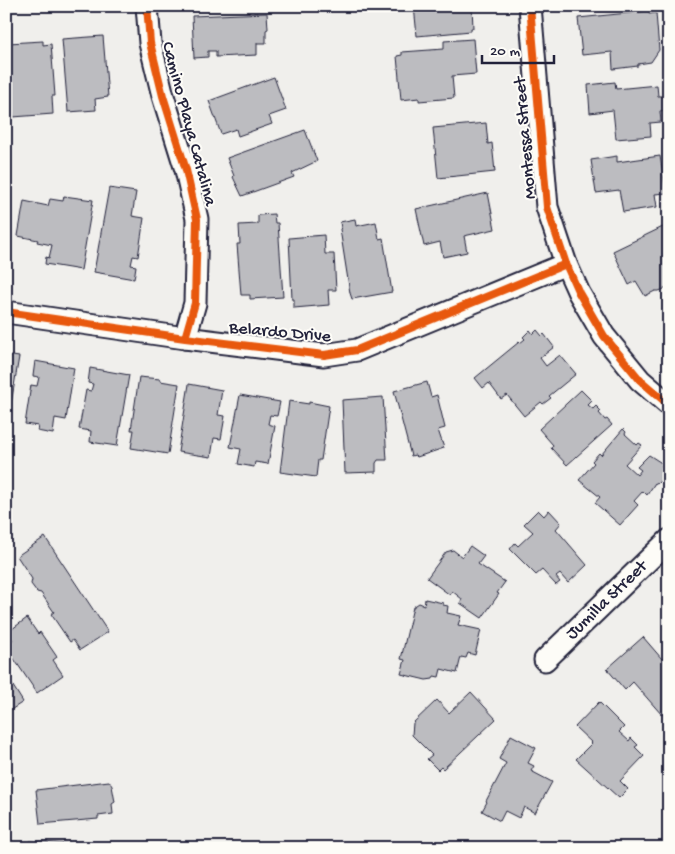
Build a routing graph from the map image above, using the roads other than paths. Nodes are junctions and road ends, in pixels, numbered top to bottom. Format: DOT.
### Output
graph roads {
  1 [pos="147,6"];
  2 [pos="530,6"];
  3 [pos="566,264"];
  4 [pos="6,312"];
  5 [pos="185,338"];
  6 [pos="669,405"];
  7 [pos="669,540"];
  8 [pos="545,660"];
  1 -- 5 [label="street, Camino Playa Catalina"];
  2 -- 3 [label="street, Montessa Street"];
  3 -- 5 [label="street, Belardo Drive"];
  3 -- 6 [label="street, Montessa Street"];
  4 -- 5 [label="street, Belardo Drive"];
  7 -- 8 [label="street, Jumilla Street"];
}
